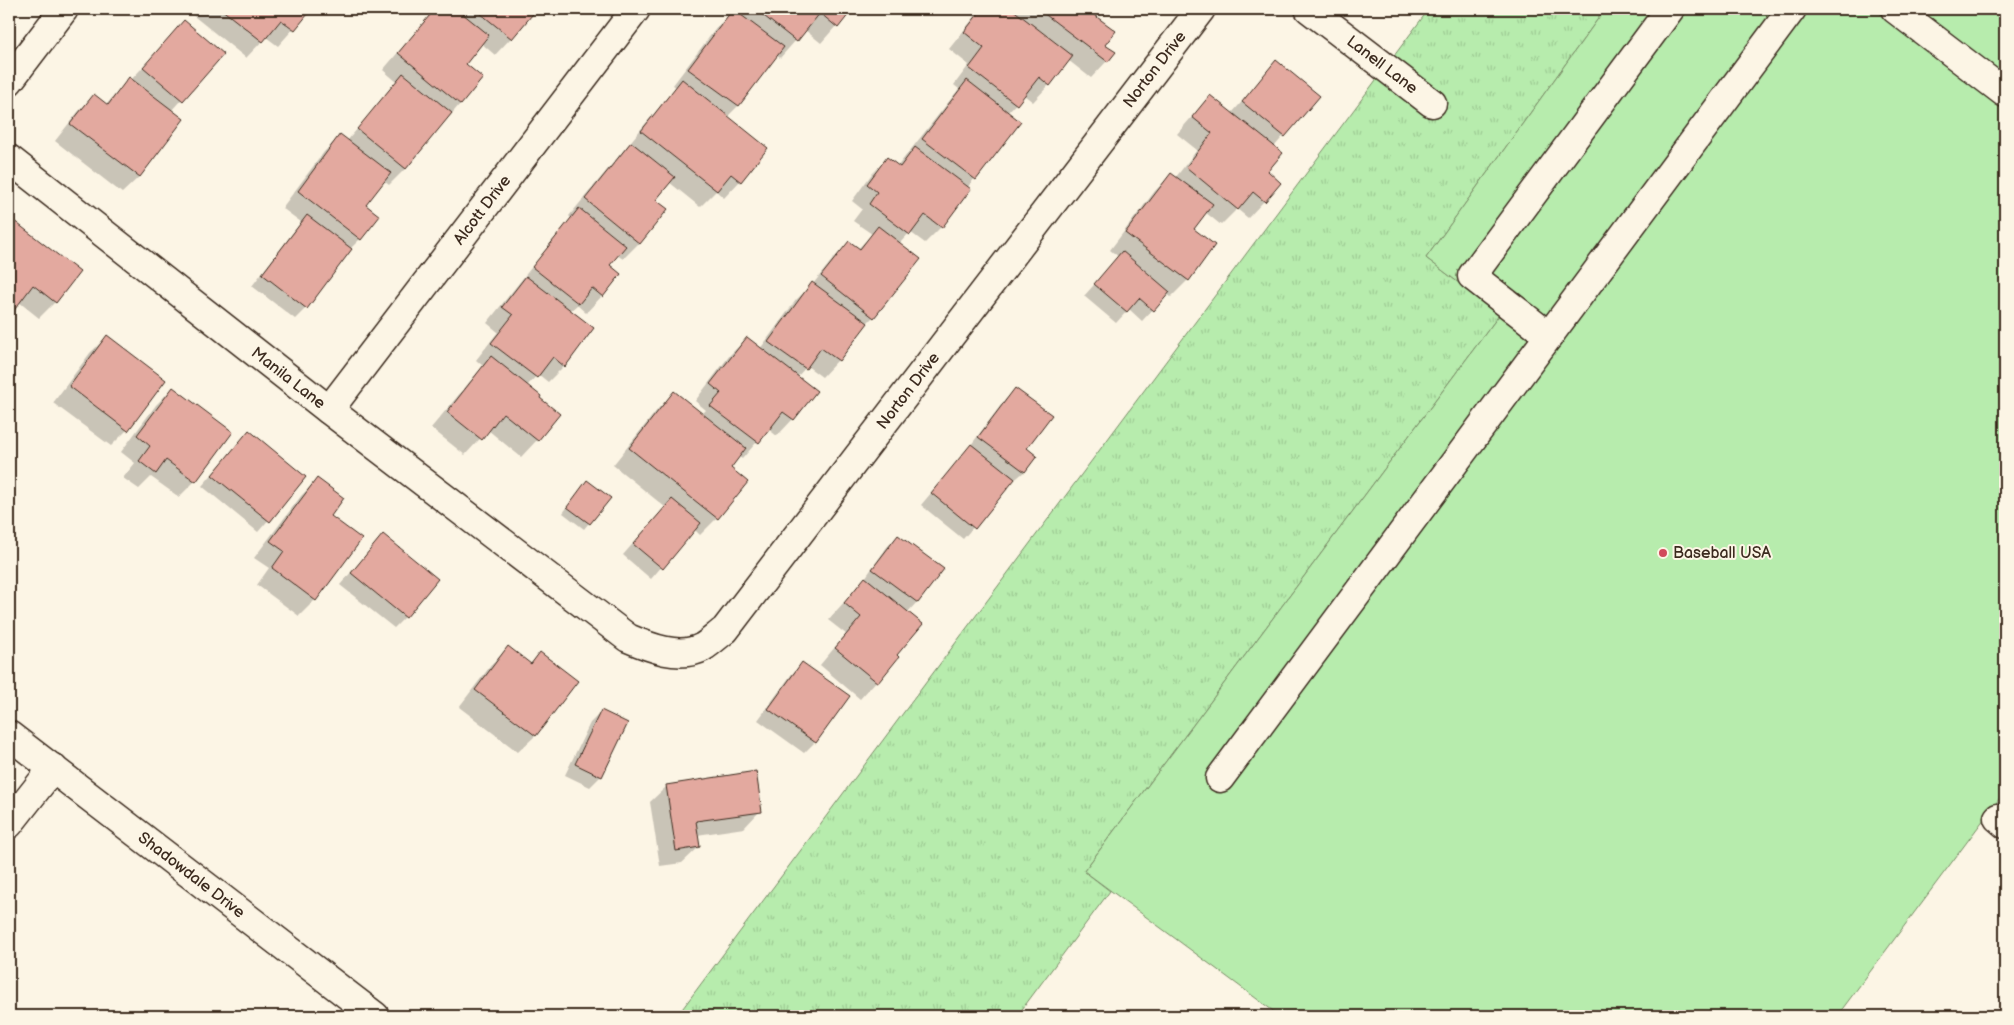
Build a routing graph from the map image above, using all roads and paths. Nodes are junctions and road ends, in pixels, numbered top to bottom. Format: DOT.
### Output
graph roads {
  1 [pos="64,9"];
  2 [pos="636,9"];
  3 [pos="1202,9"];
  4 [pos="1309,9"];
  5 [pos="1670,9"];
  6 [pos="1792,9"];
  7 [pos="1895,9"];
  8 [pos="9,81"];
  9 [pos="2005,93"];
  10 [pos="1432,103"];
  11 [pos="9,159"];
  12 [pos="1549,336"];
  13 [pos="329,410"];
  14 [pos="570,593"];
  15 [pos="9,735"];
  16 [pos="53,768"];
  17 [pos="1220,778"];
  18 [pos="9,824"];
  19 [pos="375,1016"];
  1 -- 8 [label="street"];
  2 -- 13 [label="street, Alcott Drive"];
  3 -- 14 [label="street, Norton Drive"];
  4 -- 10 [label="street, Lanell Lane"];
  5 -- 12 [label="street"];
  6 -- 12 [label="street"];
  7 -- 9 [label="street"];
  11 -- 13 [label="street, Manila Lane"];
  12 -- 17 [label="street"];
  13 -- 14 [label="street, Manila Lane"];
  15 -- 16 [label="street, Shadowdale Drive"];
  16 -- 18 [label="street"];
  16 -- 19 [label="street, Shadowdale Drive"];
}
